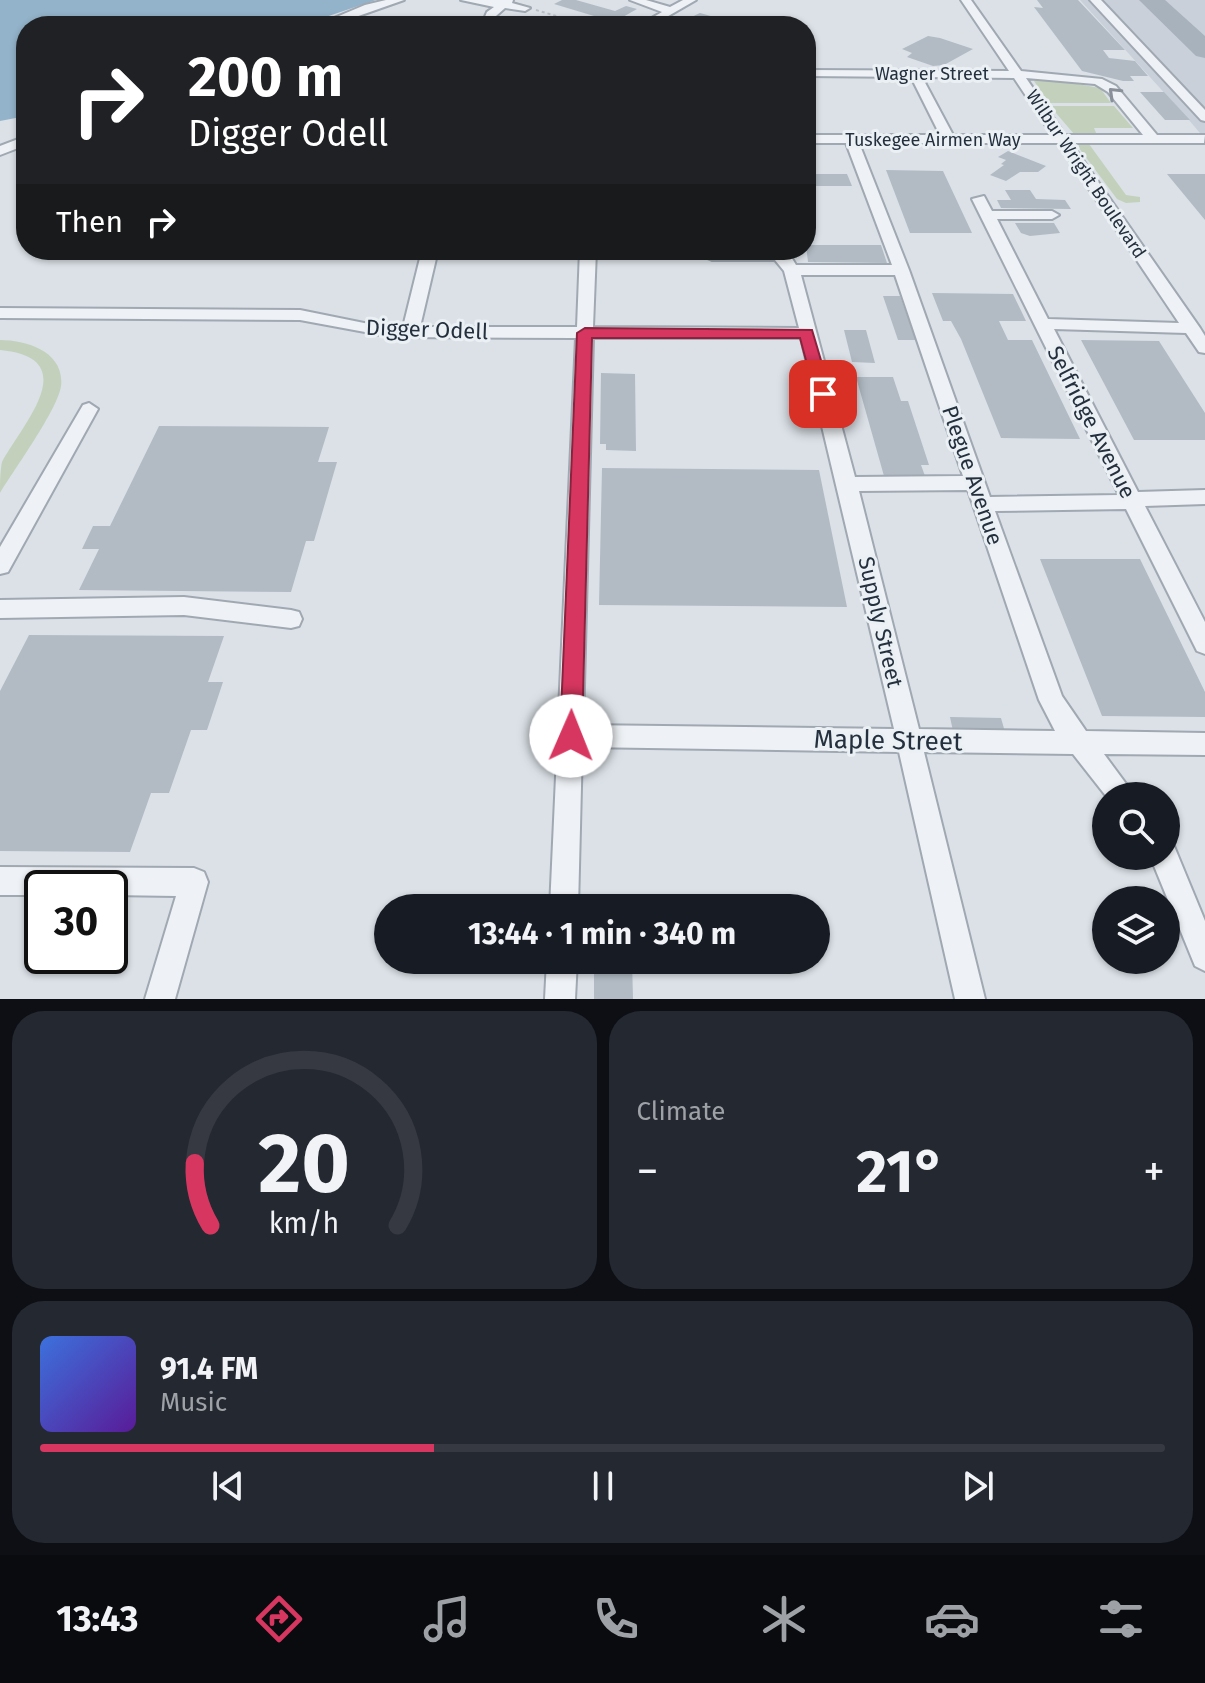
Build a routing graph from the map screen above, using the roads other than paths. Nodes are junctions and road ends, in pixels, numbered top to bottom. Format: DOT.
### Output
graph roads {
  1 [pos="399,0"];
  2 [pos="466,0"];
  3 [pos="635,0"];
  4 [pos="691,0"];
  5 [pos="966,0"];
  6 [pos="1095,0"];
  7 [pos="1105,0"];
  8 [pos="508,2"];
  9 [pos="530,9"];
  10 [pos="671,11"];
  11 [pos="346,16"];
  12 [pos="490,16"];
  13 [pos="662,16"];
  14 [pos="816,73"];
  15 [pos="915,74"];
  16 [pos="1018,75"];
  17 [pos="1205,105"];
  18 [pos="1205,117"];
  19 [pos="816,139"];
  20 [pos="851,139"];
  21 [pos="1062,139"];
  22 [pos="1153,139"];
  23 [pos="1204,139"];
  24 [pos="949,140"];
  25 [pos="1052,215"];
  26 [pos="428,260"];
  27 [pos="588,260"];
  28 [pos="785,260"];
  29 [pos="792,270"];
  30 [pos="901,270"];
  31 [pos="0,313"];
  32 [pos="1042,324"];
  33 [pos="1192,328"];
  34 [pos="410,332"];
  35 [pos="585,333"];
  36 [pos="807,333"];
  37 [pos="1205,348"];
  38 [pos="89,409"];
  39 [pos="975,483"];
  40 [pos="847,484"];
  41 [pos="1205,497"];
  42 [pos="1132,501"];
  43 [pos="982,504"];
  44 [pos="0,566"];
  45 [pos="0,609"];
  46 [pos="291,619"];
  47 [pos="1205,644"];
  48 [pos="571,736"];
  49 [pos="909,740"];
  50 [pos="1080,743"];
  51 [pos="1205,744"];
  52 [pos="1111,782"];
  53 [pos="1170,870"];
  54 [pos="0,881"];
  55 [pos="565,894"];
  56 [pos="1205,956"];
  57 [pos="561,974"];
  58 [pos="160,999"];
  59 [pos="560,999"];
  60 [pos="970,999"];
  1 -- 11 [label="street"];
  2 -- 8 [label="street"];
  3 -- 10 [label="street"];
  4 -- 10 [label="street"];
  5 -- 16 [label="street, Wilbur Wright Boulevard"];
  6 -- 18 [label="street"];
  7 -- 17 [label="street"];
  8 -- 9 [label="street"];
  8 -- 12 [label="street"];
  10 -- 13 [label="street"];
  14 -- 15 [label="street, Wagner Street"];
  15 -- 16 [label="street, Wagner Street"];
  15 -- 24 [label="street"];
  16 -- 21 [label="street, Wilbur Wright Boulevard"];
  22 -- 16 [label="street, Wagner Street, one-way"];
  19 -- 20 [label="street, Tuskegee Airmen Way"];
  20 -- 24 [label="street, Tuskegee Airmen Way"];
  20 -- 30 [label="street, Plegue Avenue"];
  21 -- 22 [label="street, Tuskegee Airmen Way"];
  21 -- 24 [label="street, Tuskegee Airmen Way"];
  21 -- 33 [label="street, Wilbur Wright Boulevard"];
  22 -- 23 [label="street, Tuskegee Airmen Way"];
  25 -- 32 [label="street, Selfridge Avenue"];
  26 -- 34 [label="street"];
  27 -- 35 [label="street"];
  28 -- 29 [label="street, Supply Street"];
  29 -- 30 [label="street"];
  29 -- 36 [label="street, Supply Street"];
  30 -- 39 [label="street, Plegue Avenue"];
  31 -- 34 [label="street, Digger Odell"];
  32 -- 33 [label="street"];
  32 -- 42 [label="street, Selfridge Avenue"];
  33 -- 37 [label="street, Wilbur Wright Boulevard"];
  34 -- 35 [label="street, Digger Odell"];
  35 -- 36 [label="street, Digger Odell"];
  35 -- 48 [label="street"];
  36 -- 40 [label="street, Supply Street"];
  38 -- 44 [label="street"];
  39 -- 40 [label="street"];
  39 -- 43 [label="street, Plegue Avenue"];
  40 -- 49 [label="street, Supply Street"];
  41 -- 42 [label="street"];
  42 -- 43 [label="street"];
  42 -- 47 [label="street, Selfridge Avenue"];
  43 -- 50 [label="street, Plegue Avenue"];
  45 -- 46 [label="street"];
  48 -- 49 [label="street, Maple Street"];
  48 -- 55 [label="street"];
  49 -- 50 [label="street, Maple Street"];
  49 -- 60 [label="street, Supply Street"];
  50 -- 51 [label="street, Maple Street"];
  50 -- 52 [label="street, Plegue Avenue"];
  53 -- 56 [label="street"];
  54 -- 58 [label="street"];
  57 -- 59 [label="street"];
}
